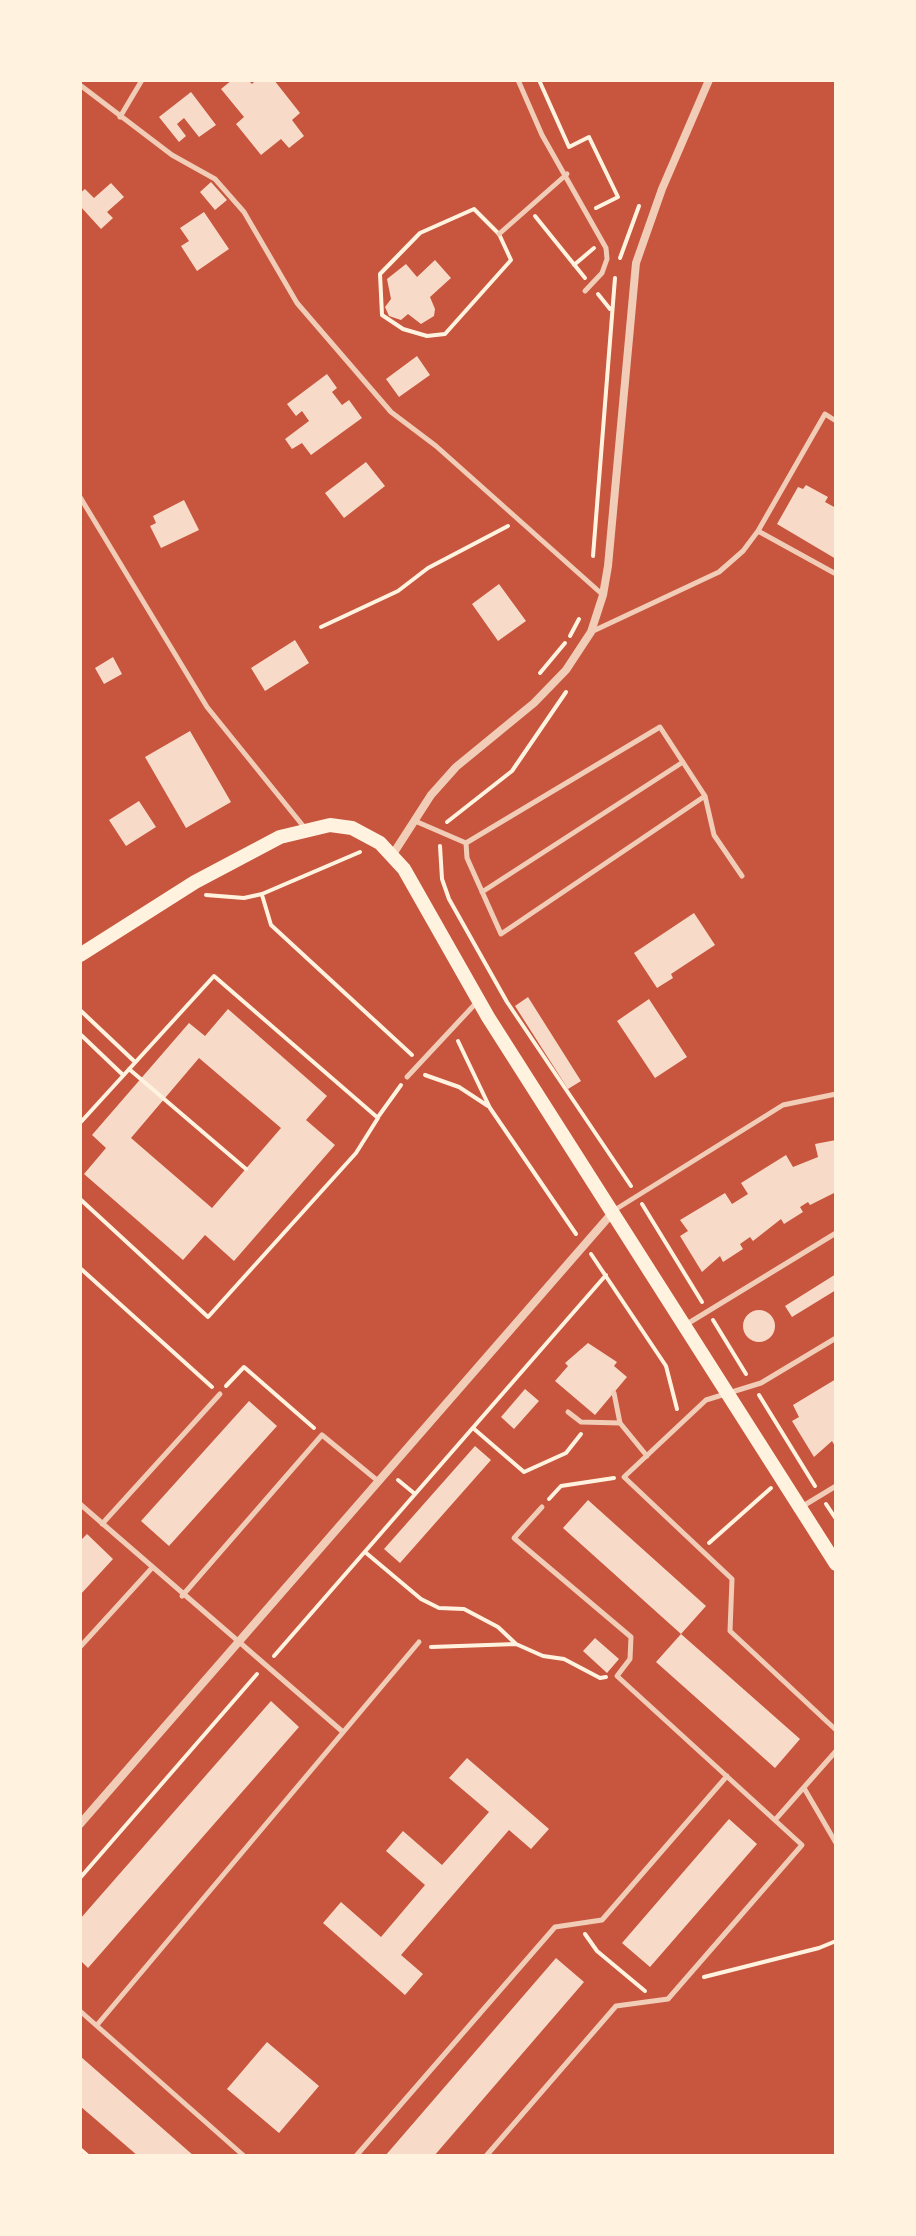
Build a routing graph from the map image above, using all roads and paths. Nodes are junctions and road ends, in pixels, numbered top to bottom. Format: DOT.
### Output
graph roads {
  1 [pos="142,80"];
  2 [pos="518,80"];
  3 [pos="539,80"];
  4 [pos="709,80"];
  5 [pos="80,85"];
  6 [pos="120,117"];
  7 [pos="567,174"];
  8 [pos="528,207"];
  9 [pos="601,219"];
  10 [pos="499,234"];
  11 [pos="614,244"];
  12 [pos="620,257"];
  13 [pos="591,286"];
  14 [pos="585,291"];
  15 [pos="611,311"];
  16 [pos="836,421"];
  17 [pos="80,497"];
  18 [pos="516,520"];
  19 [pos="758,531"];
  20 [pos="836,574"];
  21 [pos="603,595"];
  22 [pos="321,627"];
  23 [pos="591,632"];
  24 [pos="543,723"];
  25 [pos="683,762"];
  26 [pos="705,796"];
  27 [pos="415,821"];
  28 [pos="305,828"];
  29 [pos="441,833"];
  30 [pos="380,843"];
  31 [pos="466,843"];
  32 [pos="393,854"];
  33 [pos="742,876"];
  34 [pos="482,892"];
  35 [pos="262,894"];
  36 [pos="203,895"];
  37 [pos="80,955"];
  38 [pos="479,1000"];
  39 [pos="80,1010"];
  40 [pos="452,1028"];
  41 [pos="80,1034"];
  42 [pos="135,1062"];
  43 [pos="420,1063"];
  44 [pos="128,1069"];
  45 [pos="123,1075"];
  46 [pos="407,1077"];
  47 [pos="836,1094"];
  48 [pos="490,1108"];
  49 [pos="378,1118"];
  50 [pos="80,1123"];
  51 [pos="246,1169"];
  52 [pos="636,1195"];
  53 [pos="80,1199"];
  54 [pos="613,1211"];
  55 [pos="836,1233"];
  56 [pos="584,1245"];
  57 [pos="80,1268"];
  58 [pos="606,1275"];
  59 [pos="707,1311"];
  60 [pos="686,1324"];
  61 [pos="836,1338"];
  62 [pos="753,1387"];
  63 [pos="614,1393"];
  64 [pos="727,1393"];
  65 [pos="220,1394"];
  66 [pos="568,1412"];
  67 [pos="591,1423"];
  68 [pos="620,1423"];
  69 [pos="681,1423"];
  70 [pos="473,1428"];
  71 [pos="322,1435"];
  72 [pos="647,1456"];
  73 [pos="802,1466"];
  74 [pos="624,1477"];
  75 [pos="782,1480"];
  76 [pos="378,1481"];
  77 [pos="836,1486"];
  78 [pos="821,1495"];
  79 [pos="80,1504"];
  80 [pos="542,1507"];
  81 [pos="800,1508"];
  82 [pos="836,1519"];
  83 [pos="102,1524"];
  84 [pos="702,1551"];
  85 [pos="364,1552"];
  86 [pos="836,1564"];
  87 [pos="151,1569"];
  88 [pos="182,1596"];
  89 [pos="238,1642"];
  90 [pos="419,1642"];
  91 [pos="516,1644"];
  92 [pos="80,1647"];
  93 [pos="412,1651"];
  94 [pos="266,1664"];
  95 [pos="617,1676"];
  96 [pos="836,1730"];
  97 [pos="343,1732"];
  98 [pos="836,1751"];
  99 [pos="727,1776"];
  100 [pos="804,1788"];
  101 [pos="775,1820"];
  102 [pos="80,1824"];
  103 [pos="836,1843"];
  104 [pos="80,1878"];
  105 [pos="574,1924"];
  106 [pos="836,1941"];
  107 [pos="682,1983"];
  108 [pos="656,2000"];
  109 [pos="80,2011"];
  110 [pos="97,2025"];
  111 [pos="80,2149"];
  112 [pos="88,2156"];
  113 [pos="244,2156"];
  114 [pos="356,2156"];
  115 [pos="486,2156"];
  1 -- 6 [label="lane"];
  2 -- 7 [label="lane"];
  3 -- 9 [label="path"];
  4 -- 21 [label="street"];
  5 -- 6 [label="lane"];
  6 -- 18 [label="lane"];
  7 -- 8 [label="lane"];
  7 -- 13 [label="lane"];
  8 -- 10 [label="lane"];
  8 -- 13 [label="path"];
  10 -- 10 [label="path"];
  11 -- 12 [label="path"];
  13 -- 14 [label="lane"];
  13 -- 15 [label="path"];
  16 -- 19 [label="lane"];
  17 -- 28 [label="lane"];
  18 -- 21 [label="lane"];
  18 -- 22 [label="path"];
  19 -- 20 [label="lane"];
  19 -- 23 [label="lane"];
  21 -- 23 [label="street"];
  23 -- 27 [label="street"];
  24 -- 29 [label="path"];
  25 -- 26 [label="lane"];
  25 -- 31 [label="lane"];
  25 -- 34 [label="lane"];
  26 -- 33 [label="lane"];
  26 -- 34 [label="lane"];
  27 -- 29 [label="lane"];
  27 -- 32 [label="street"];
  28 -- 30 [label="main road"];
  28 -- 37 [label="main road"];
  29 -- 31 [label="lane"];
  29 -- 52 [label="path"];
  30 -- 32 [label="main road"];
  30 -- 35 [label="path"];
  31 -- 34 [label="lane"];
  32 -- 38 [label="main road"];
  35 -- 36 [label="path"];
  35 -- 43 [label="path"];
  38 -- 40 [label="lane"];
  38 -- 54 [label="main road"];
  39 -- 42 [label="path"];
  40 -- 43 [label="lane"];
  40 -- 48 [label="path"];
  41 -- 45 [label="path"];
  42 -- 44 [label="path"];
  42 -- 49 [label="path"];
  43 -- 46 [label="lane"];
  44 -- 45 [label="path"];
  44 -- 51 [label="path"];
  45 -- 50 [label="path"];
  46 -- 48 [label="path"];
  46 -- 49 [label="path"];
  47 -- 52 [label="lane"];
  48 -- 56 [label="path"];
  49 -- 53 [label="path"];
  52 -- 54 [label="lane"];
  52 -- 59 [label="path"];
  54 -- 56 [label="street"];
  54 -- 60 [label="main road"];
  55 -- 59 [label="lane"];
  56 -- 58 [label="path"];
  56 -- 76 [label="street"];
  57 -- 65 [label="path"];
  58 -- 69 [label="path"];
  58 -- 70 [label="path"];
  59 -- 60 [label="lane"];
  59 -- 62 [label="path"];
  60 -- 64 [label="main road"];
  61 -- 62 [label="lane"];
  62 -- 64 [label="lane"];
  62 -- 73 [label="path"];
  63 -- 68 [label="lane"];
  64 -- 69 [label="lane"];
  64 -- 75 [label="main road"];
  65 -- 71 [label="path"];
  65 -- 83 [label="lane"];
  66 -- 67 [label="lane"];
  67 -- 68 [label="lane"];
  67 -- 70 [label="path"];
  68 -- 72 [label="lane"];
  69 -- 72 [label="lane"];
  70 -- 85 [label="path"];
  71 -- 76 [label="lane"];
  71 -- 88 [label="lane"];
  72 -- 74 [label="lane"];
  73 -- 75 [label="path"];
  73 -- 78 [label="path"];
  74 -- 80 [label="path"];
  74 -- 84 [label="lane"];
  75 -- 81 [label="main road"];
  75 -- 84 [label="path"];
  76 -- 89 [label="street"];
  77 -- 78 [label="lane"];
  78 -- 81 [label="lane"];
  78 -- 82 [label="path"];
  79 -- 83 [label="lane"];
  80 -- 95 [label="lane"];
  81 -- 86 [label="main road"];
  83 -- 87 [label="lane"];
  84 -- 96 [label="lane"];
  85 -- 91 [label="path"];
  85 -- 94 [label="path"];
  87 -- 88 [label="lane"];
  87 -- 92 [label="lane"];
  88 -- 89 [label="lane"];
  89 -- 94 [label="lane"];
  89 -- 102 [label="street"];
  90 -- 93 [label="lane"];
  91 -- 93 [label="path"];
  91 -- 95 [label="path"];
  93 -- 97 [label="lane"];
  94 -- 97 [label="lane"];
  94 -- 104 [label="path"];
  95 -- 99 [label="lane"];
  97 -- 110 [label="lane"];
  98 -- 100 [label="lane"];
  99 -- 101 [label="lane"];
  99 -- 105 [label="lane"];
  100 -- 101 [label="lane"];
  100 -- 103 [label="lane"];
  101 -- 107 [label="lane"];
  105 -- 108 [label="path"];
  105 -- 114 [label="lane"];
  106 -- 107 [label="path"];
  107 -- 108 [label="lane"];
  108 -- 115 [label="lane"];
  109 -- 110 [label="lane"];
  110 -- 113 [label="lane"];
  111 -- 112 [label="path"];
}
